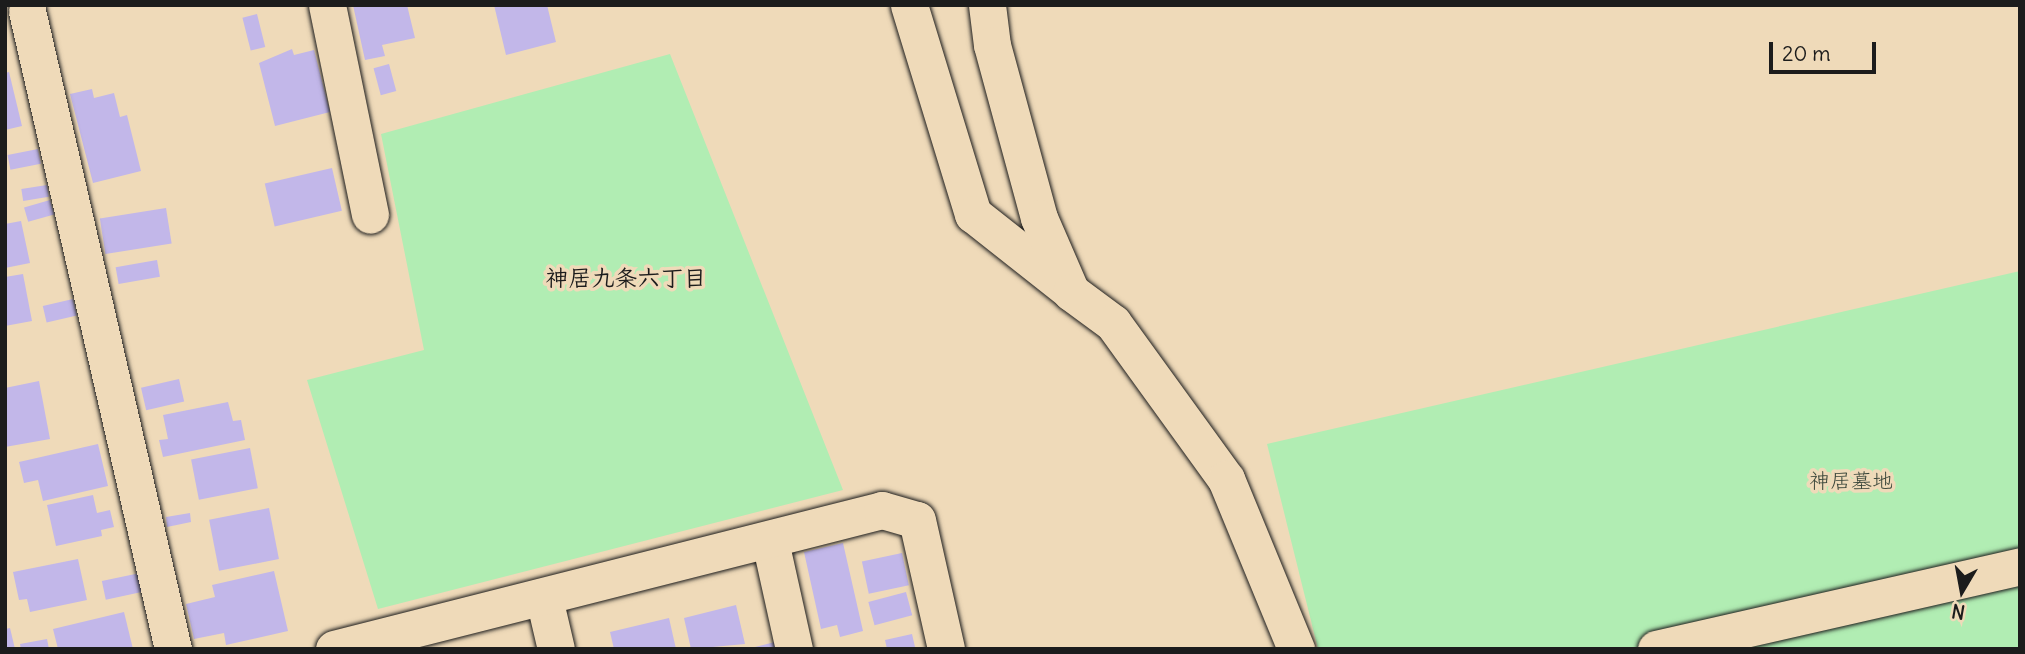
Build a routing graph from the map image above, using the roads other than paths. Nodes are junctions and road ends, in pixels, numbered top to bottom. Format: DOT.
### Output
graph roads {
  1 [pos="327,5"];
  2 [pos="909,5"];
  3 [pos="987,5"];
  4 [pos="27,11"];
  5 [pos="370,215"];
  6 [pos="1071,292"];
  7 [pos="771,541"];
  8 [pos="2020,566"];
  9 [pos="544,598"];
  10 [pos="173,649"];
  11 [pos="334,649"];
  12 [pos="555,649"];
  13 [pos="794,649"];
  14 [pos="946,649"];
  15 [pos="1296,649"];
  16 [pos="1656,649"];
  1 -- 5 [label="street"];
  2 -- 6 [label="street"];
  3 -- 6 [label="street"];
  4 -- 10 [label="street"];
  6 -- 15 [label="street"];
  7 -- 9 [label="street"];
  7 -- 13 [label="street"];
  7 -- 14 [label="street"];
  8 -- 16 [label="street"];
  9 -- 11 [label="street"];
  9 -- 12 [label="street"];
}
